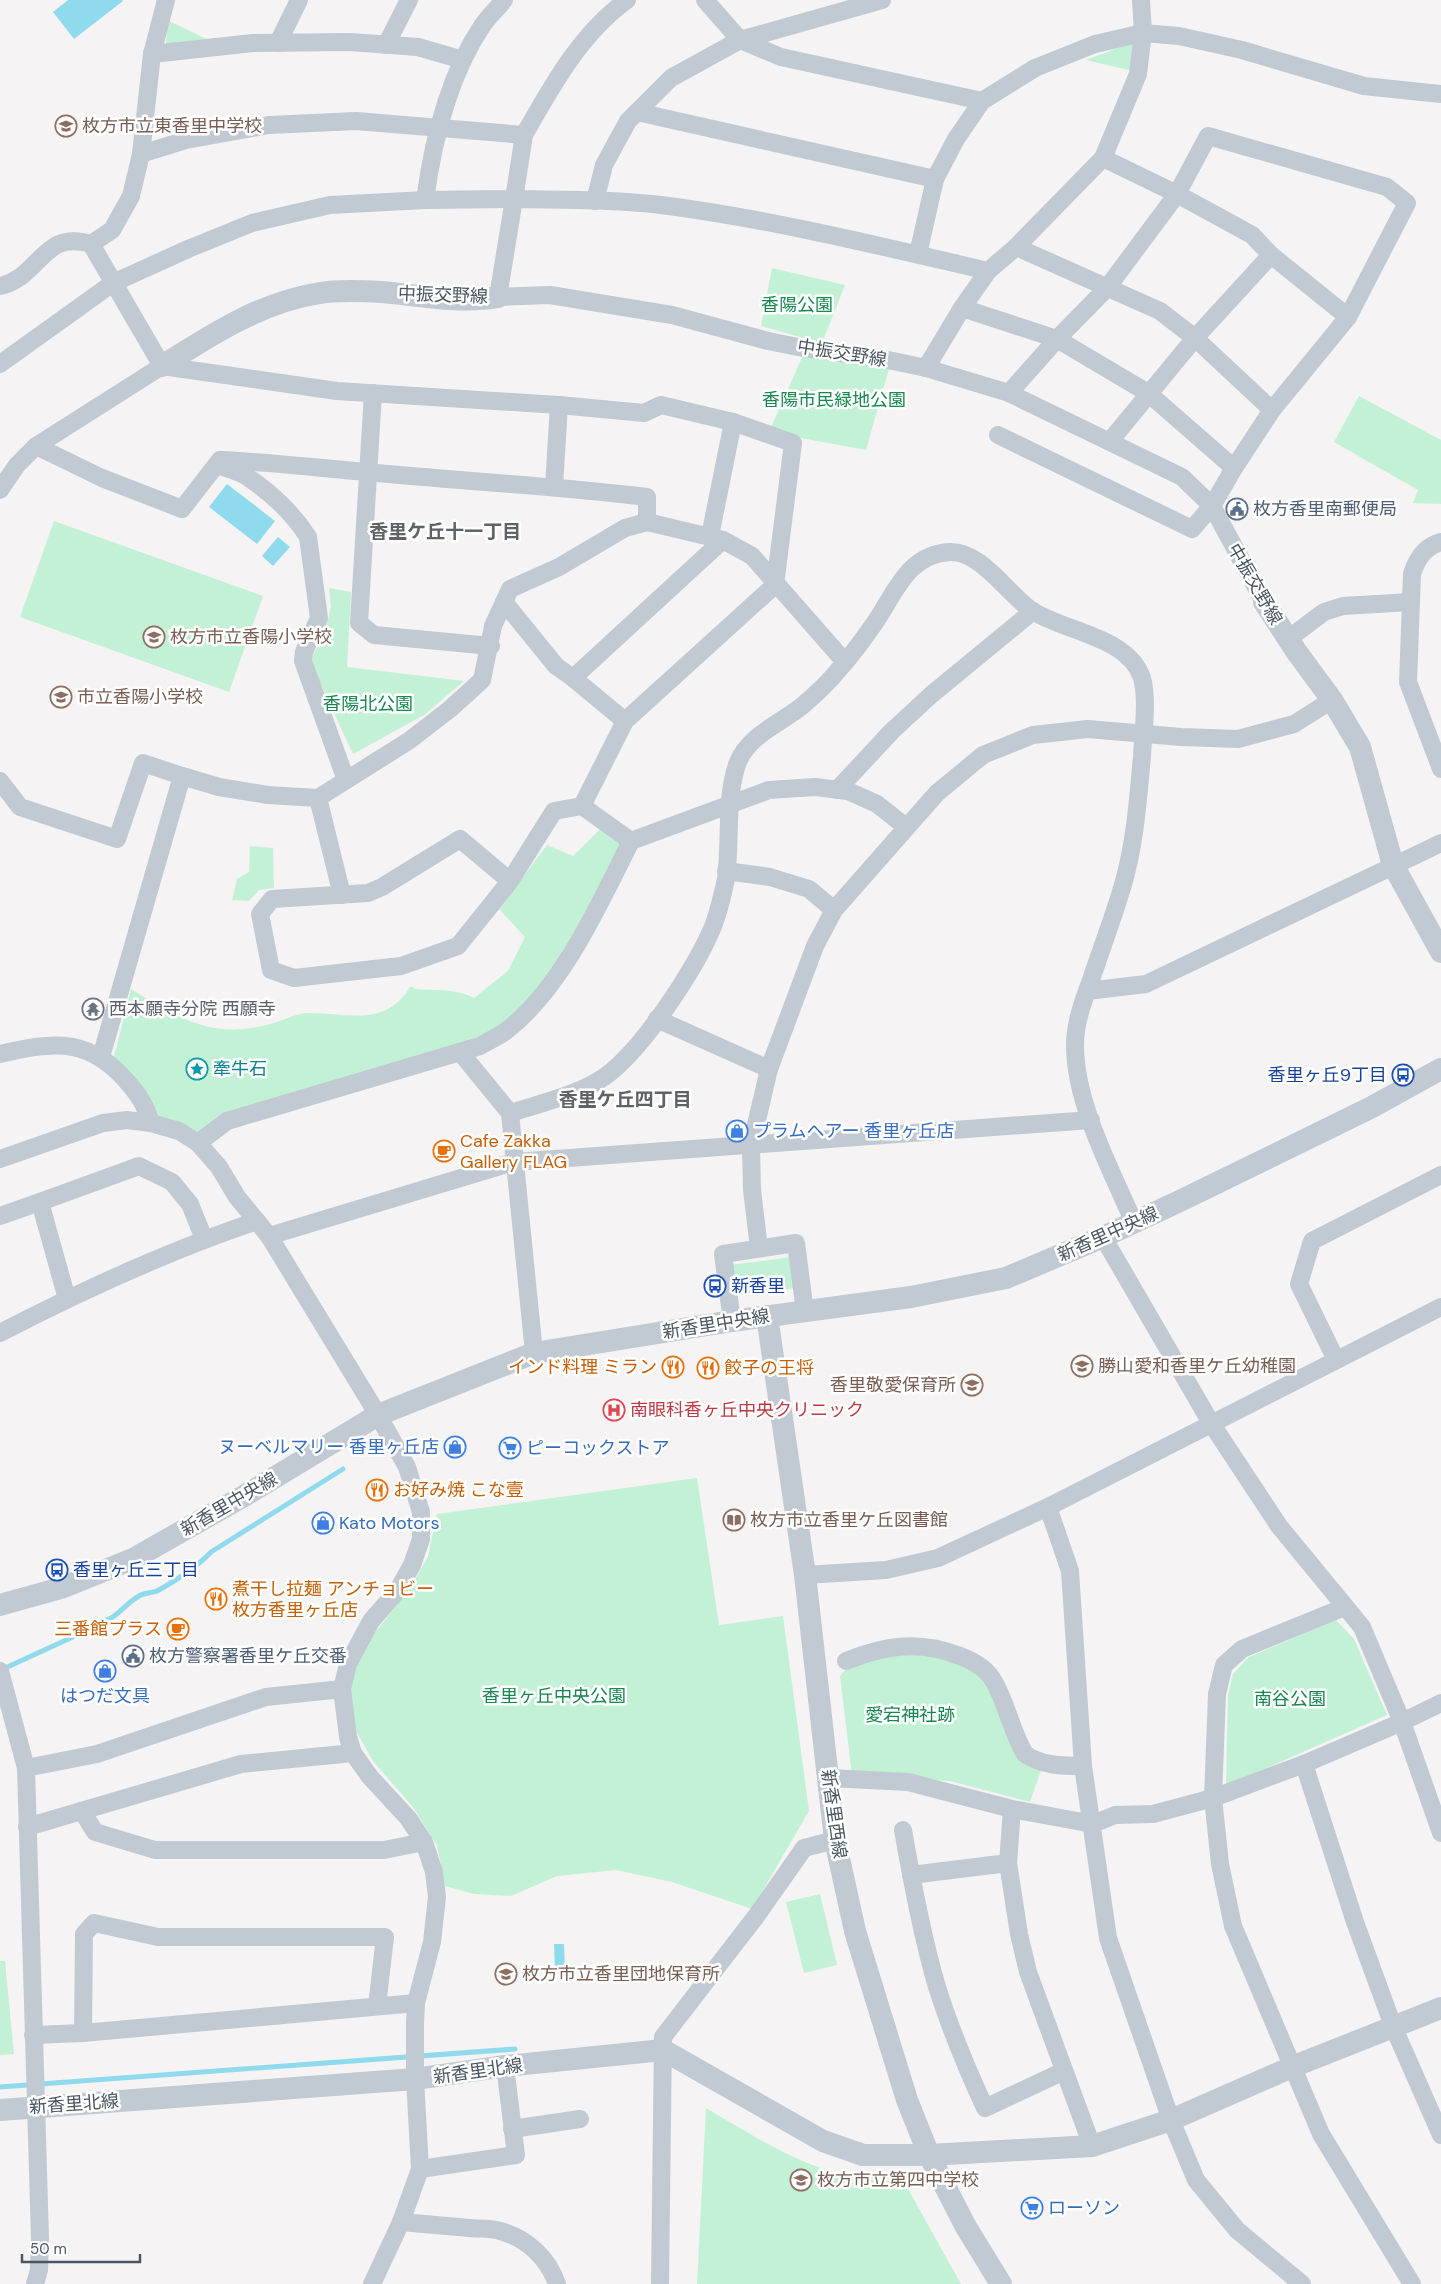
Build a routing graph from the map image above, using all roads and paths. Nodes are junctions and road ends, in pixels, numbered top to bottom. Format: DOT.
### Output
graph roads {
  1 [pos="166,0"];
  2 [pos="299,0"];
  3 [pos="410,0"];
  4 [pos="504,0"];
  5 [pos="627,0"];
  6 [pos="705,0"];
  7 [pos="882,0"];
  8 [pos="1141,0"];
  9 [pos="1143,32"];
  10 [pos="740,40"];
  11 [pos="278,43"];
  12 [pos="386,45"];
  13 [pos="152,54"];
  14 [pos="463,60"];
  15 [pos="1441,94"];
  16 [pos="982,101"];
  17 [pos="637,112"];
  18 [pos="439,128"];
  19 [pos="524,135"];
  20 [pos="140,154"];
  21 [pos="1103,158"];
  22 [pos="935,179"];
  23 [pos="1177,194"];
  24 [pos="514,199"];
  25 [pos="425,200"];
  26 [pos="595,201"];
  27 [pos="91,244"];
  28 [pos="1016,247"];
  29 [pos="918,254"];
  30 [pos="1271,255"];
  31 [pos="988,271"];
  32 [pos="113,283"];
  33 [pos="0,286"];
  34 [pos="1107,288"];
  35 [pos="498,297"];
  36 [pos="962,308"];
  37 [pos="1348,317"];
  38 [pos="1195,338"];
  39 [pos="1057,339"];
  40 [pos="0,364"];
  41 [pos="162,366"];
  42 [pos="926,368"];
  43 [pos="373,393"];
  44 [pos="1009,393"];
  45 [pos="1148,393"];
  46 [pos="559,406"];
  47 [pos="1272,410"];
  48 [pos="733,422"];
  49 [pos="998,435"];
  50 [pos="1110,441"];
  51 [pos="36,446"];
  52 [pos="216,465"];
  53 [pos="1234,468"];
  54 [pos="368,472"];
  55 [pos="554,486"];
  56 [pos="0,490"];
  57 [pos="1212,506"];
  58 [pos="647,522"];
  59 [pos="716,538"];
  60 [pos="1441,542"];
  61 [pos="775,585"];
  62 [pos="504,602"];
  63 [pos="1264,602"];
  64 [pos="1411,602"];
  65 [pos="1033,612"];
  66 [pos="1288,639"];
  67 [pos="491,646"];
  68 [pos="845,662"];
  69 [pos="573,678"];
  70 [pos="1332,700"];
  71 [pos="625,721"];
  72 [pos="1143,734"];
  73 [pos="1441,769"];
  74 [pos="182,776"];
  75 [pos="346,780"];
  76 [pos="0,781"];
  77 [pos="837,790"];
  78 [pos="318,798"];
  79 [pos="731,804"];
  80 [pos="582,806"];
  81 [pos="906,827"];
  82 [pos="632,841"];
  83 [pos="1441,842"];
  84 [pos="1393,865"];
  85 [pos="726,871"];
  86 [pos="510,881"];
  87 [pos="342,895"];
  88 [pos="834,910"];
  89 [pos="1441,952"];
  90 [pos="1087,991"];
  91 [pos="657,1019"];
  92 [pos="460,1052"];
  93 [pos="0,1054"];
  94 [pos="101,1056"];
  95 [pos="769,1069"];
  96 [pos="1441,1069"];
  97 [pos="510,1113"];
  98 [pos="1091,1120"];
  99 [pos="151,1123"];
  100 [pos="198,1143"];
  101 [pos="751,1146"];
  102 [pos="0,1159"];
  103 [pos="514,1162"];
  104 [pos="1441,1175"];
  105 [pos="40,1202"];
  106 [pos="0,1216"];
  107 [pos="257,1221"];
  108 [pos="1134,1223"];
  109 [pos="268,1236"];
  110 [pos="1103,1237"];
  111 [pos="204,1239"];
  112 [pos="759,1248"];
  113 [pos="67,1298"];
  114 [pos="805,1312"];
  115 [pos="1439,1314"];
  116 [pos="767,1316"];
  117 [pos="732,1321"];
  118 [pos="0,1334"];
  119 [pos="534,1353"];
  120 [pos="1336,1360"];
  121 [pos="378,1415"];
  122 [pos="1210,1423"];
  123 [pos="1048,1507"];
  124 [pos="805,1575"];
  125 [pos="0,1605"];
  126 [pos="1345,1607"];
  127 [pos="846,1661"];
  128 [pos="1,1675"];
  129 [pos="342,1688"];
  130 [pos="1441,1703"];
  131 [pos="1402,1722"];
  132 [pos="353,1753"];
  133 [pos="1304,1764"];
  134 [pos="1083,1766"];
  135 [pos="26,1768"];
  136 [pos="829,1778"];
  137 [pos="1213,1798"];
  138 [pos="1012,1809"];
  139 [pos="82,1811"];
  140 [pos="1093,1824"];
  141 [pos="27,1828"];
  142 [pos="903,1830"];
  143 [pos="1441,1834"];
  144 [pos="835,1840"];
  145 [pos="424,1842"];
  146 [pos="1008,1863"];
  147 [pos="911,1875"];
  148 [pos="416,2004"];
  149 [pos="377,2006"];
  150 [pos="1441,2008"];
  151 [pos="1393,2026"];
  152 [pos="83,2033"];
  153 [pos="33,2035"];
  154 [pos="663,2050"];
  155 [pos="505,2066"];
  156 [pos="1292,2067"];
  157 [pos="1064,2071"];
  158 [pos="415,2073"];
  159 [pos="35,2091"];
  160 [pos="0,2110"];
  161 [pos="580,2119"];
  162 [pos="1171,2120"];
  163 [pos="512,2129"];
  164 [pos="1441,2136"];
  165 [pos="1092,2146"];
  166 [pos="930,2155"];
  167 [pos="420,2169"];
  168 [pos="400,2222"];
  169 [pos="35,2284"];
  170 [pos="372,2284"];
  171 [pos="557,2284"];
  172 [pos="660,2284"];
  173 [pos="1002,2284"];
  174 [pos="1302,2284"];
  175 [pos="1412,2284"];
  1 -- 13 [label="street"];
  2 -- 11 [label="street"];
  3 -- 12 [label="street"];
  4 -- 14 [label="street"];
  5 -- 19 [label="street"];
  6 -- 10 [label="street"];
  7 -- 10 [label="street"];
  8 -- 9 [label="street"];
  9 -- 15 [label="street"];
  9 -- 16 [label="street"];
  9 -- 21 [label="street"];
  10 -- 16 [label="street"];
  10 -- 17 [label="street"];
  11 -- 12 [label="street"];
  11 -- 13 [label="street"];
  12 -- 14 [label="street"];
  13 -- 20 [label="street"];
  14 -- 18 [label="street"];
  16 -- 22 [label="street"];
  17 -- 22 [label="street"];
  17 -- 26 [label="street"];
  18 -- 19 [label="street"];
  18 -- 20 [label="street"];
  18 -- 25 [label="street"];
  19 -- 24 [label="street"];
  20 -- 27 [label="street"];
  21 -- 23 [label="street"];
  21 -- 28 [label="street"];
  22 -- 29 [label="street"];
  23 -- 30 [label="street"];
  23 -- 34 [label="street"];
  23 -- 37 [label="street"];
  24 -- 25 [label="street"];
  24 -- 26 [label="street"];
  24 -- 35 [label="street"];
  25 -- 32 [label="street"];
  26 -- 29 [label="street"];
  27 -- 32 [label="street"];
  27 -- 33 [label="street"];
  28 -- 31 [label="street"];
  28 -- 34 [label="street"];
  29 -- 31 [label="street"];
  30 -- 37 [label="street"];
  30 -- 38 [label="street"];
  31 -- 36 [label="street"];
  32 -- 40 [label="street"];
  32 -- 41 [label="street"];
  34 -- 38 [label="street"];
  34 -- 39 [label="street"];
  35 -- 41 [label="street, 中振交野線"];
  35 -- 42 [label="street, 中振交野線"];
  36 -- 39 [label="street"];
  36 -- 42 [label="street"];
  37 -- 47 [label="street"];
  38 -- 45 [label="street"];
  38 -- 47 [label="street"];
  39 -- 44 [label="street"];
  39 -- 45 [label="street"];
  41 -- 43 [label="street"];
  41 -- 51 [label="street, 中振交野線"];
  42 -- 44 [label="street, 中振交野線"];
  43 -- 46 [label="street"];
  43 -- 54 [label="street"];
  44 -- 50 [label="street, 中振交野線"];
  45 -- 50 [label="street"];
  45 -- 53 [label="street"];
  46 -- 48 [label="street"];
  46 -- 55 [label="street"];
  47 -- 53 [label="street"];
  48 -- 59 [label="street"];
  48 -- 61 [label="street"];
  49 -- 57 [label="street"];
  50 -- 57 [label="street, 中振交野線"];
  51 -- 52 [label="street"];
  51 -- 56 [label="street, 中振交野線"];
  52 -- 54 [label="street"];
  52 -- 75 [label="street"];
  53 -- 57 [label="street"];
  54 -- 55 [label="street"];
  54 -- 67 [label="street"];
  55 -- 58 [label="street"];
  57 -- 63 [label="street, 中振交野線"];
  58 -- 59 [label="street"];
  58 -- 62 [label="street"];
  59 -- 61 [label="street"];
  59 -- 69 [label="street"];
  60 -- 64 [label="street"];
  61 -- 68 [label="street"];
  61 -- 71 [label="street"];
  62 -- 67 [label="street"];
  62 -- 69 [label="street"];
  63 -- 66 [label="street, 中振交野線"];
  64 -- 66 [label="street"];
  64 -- 73 [label="street"];
  65 -- 68 [label="street"];
  65 -- 72 [label="street"];
  65 -- 77 [label="street"];
  66 -- 70 [label="street, 中振交野線"];
  67 -- 75 [label="street"];
  68 -- 79 [label="street"];
  69 -- 71 [label="street"];
  70 -- 72 [label="street"];
  70 -- 84 [label="street, 中振交野線"];
  71 -- 80 [label="street"];
  72 -- 81 [label="street"];
  72 -- 90 [label="street"];
  74 -- 76 [label="street"];
  74 -- 78 [label="street"];
  74 -- 94 [label="street"];
  75 -- 78 [label="street"];
  77 -- 79 [label="street"];
  77 -- 81 [label="street"];
  78 -- 87 [label="street"];
  79 -- 82 [label="street"];
  79 -- 85 [label="street"];
  80 -- 82 [label="street"];
  80 -- 86 [label="street"];
  81 -- 88 [label="street"];
  82 -- 92 [label="street"];
  83 -- 84 [label="street"];
  84 -- 89 [label="street, 中振交野線"];
  84 -- 90 [label="street"];
  85 -- 88 [label="street"];
  85 -- 91 [label="street"];
  86 -- 87 [label="street"];
  86 -- 87 [label="street"];
  88 -- 95 [label="street"];
  90 -- 98 [label="street"];
  91 -- 95 [label="street"];
  91 -- 97 [label="street"];
  92 -- 97 [label="street"];
  92 -- 100 [label="street"];
  93 -- 94 [label="street"];
  94 -- 99 [label="street"];
  95 -- 101 [label="street"];
  96 -- 108 [label="street, 新香里中央線"];
  97 -- 103 [label="street"];
  98 -- 101 [label="street"];
  98 -- 108 [label="street"];
  99 -- 100 [label="street"];
  99 -- 102 [label="street"];
  100 -- 107 [label="street"];
  101 -- 103 [label="street"];
  101 -- 112 [label="street"];
  103 -- 109 [label="street"];
  103 -- 119 [label="street"];
  104 -- 120 [label="street"];
  105 -- 106 [label="street"];
  105 -- 111 [label="street"];
  105 -- 113 [label="street"];
  107 -- 109 [label="street"];
  107 -- 111 [label="street"];
  108 -- 110 [label="street, 新香里中央線"];
  109 -- 121 [label="street"];
  110 -- 114 [label="street, 新香里中央線"];
  110 -- 122 [label="street"];
  111 -- 113 [label="street"];
  112 -- 114 [label="street"];
  112 -- 117 [label="street"];
  113 -- 118 [label="street"];
  114 -- 116 [label="street, 新香里中央線"];
  115 -- 120 [label="street"];
  116 -- 117 [label="street, 新香里中央線"];
  116 -- 124 [label="street, 新香里西線"];
  117 -- 119 [label="street, 新香里中央線"];
  119 -- 121 [label="street, 新香里中央線"];
  120 -- 122 [label="street"];
  121 -- 125 [label="street, 新香里中央線"];
  121 -- 129 [label="street"];
  122 -- 123 [label="street"];
  122 -- 126 [label="street"];
  123 -- 124 [label="street"];
  123 -- 134 [label="street"];
  124 -- 136 [label="street, 新香里西線"];
  126 -- 131 [label="street"];
  126 -- 137 [label="street"];
  127 -- 134 [label="street"];
  128 -- 135 [label="street"];
  129 -- 132 [label="street"];
  129 -- 135 [label="street"];
  130 -- 131 [label="street"];
  131 -- 133 [label="street"];
  131 -- 143 [label="street"];
  132 -- 139 [label="street"];
  132 -- 145 [label="street"];
  133 -- 137 [label="street"];
  133 -- 151 [label="street"];
  134 -- 140 [label="street"];
  135 -- 141 [label="street"];
  136 -- 138 [label="street"];
  136 -- 144 [label="street, 新香里西線"];
  137 -- 140 [label="street"];
  137 -- 156 [label="street"];
  138 -- 140 [label="street"];
  138 -- 146 [label="street"];
  139 -- 141 [label="street"];
  139 -- 145 [label="street"];
  140 -- 162 [label="street"];
  141 -- 153 [label="street"];
  142 -- 147 [label="street"];
  144 -- 154 [label="street"];
  144 -- 166 [label="street, 新香里西線"];
  145 -- 148 [label="street"];
  146 -- 147 [label="street"];
  146 -- 157 [label="street"];
  147 -- 157 [label="street"];
  148 -- 149 [label="street"];
  148 -- 158 [label="street"];
  149 -- 152 [label="street"];
  149 -- 152 [label="street"];
  150 -- 151 [label="street"];
  151 -- 156 [label="street"];
  151 -- 164 [label="street"];
  152 -- 153 [label="street"];
  153 -- 159 [label="street"];
  154 -- 155 [label="street, 新香里北線"];
  154 -- 166 [label="street"];
  154 -- 172 [label="street"];
  155 -- 158 [label="street, 新香里北線"];
  155 -- 163 [label="street"];
  156 -- 162 [label="street"];
  156 -- 175 [label="street"];
  157 -- 165 [label="street"];
  158 -- 159 [label="street, 新香里北線"];
  158 -- 167 [label="street"];
  159 -- 160 [label="street, 新香里北線"];
  159 -- 169 [label="street"];
  161 -- 163 [label="street"];
  162 -- 165 [label="street"];
  162 -- 174 [label="street"];
  163 -- 167 [label="street"];
  165 -- 166 [label="street"];
  166 -- 173 [label="street, 新香里西線"];
  167 -- 168 [label="street"];
  168 -- 170 [label="street"];
  168 -- 171 [label="street"];
}
